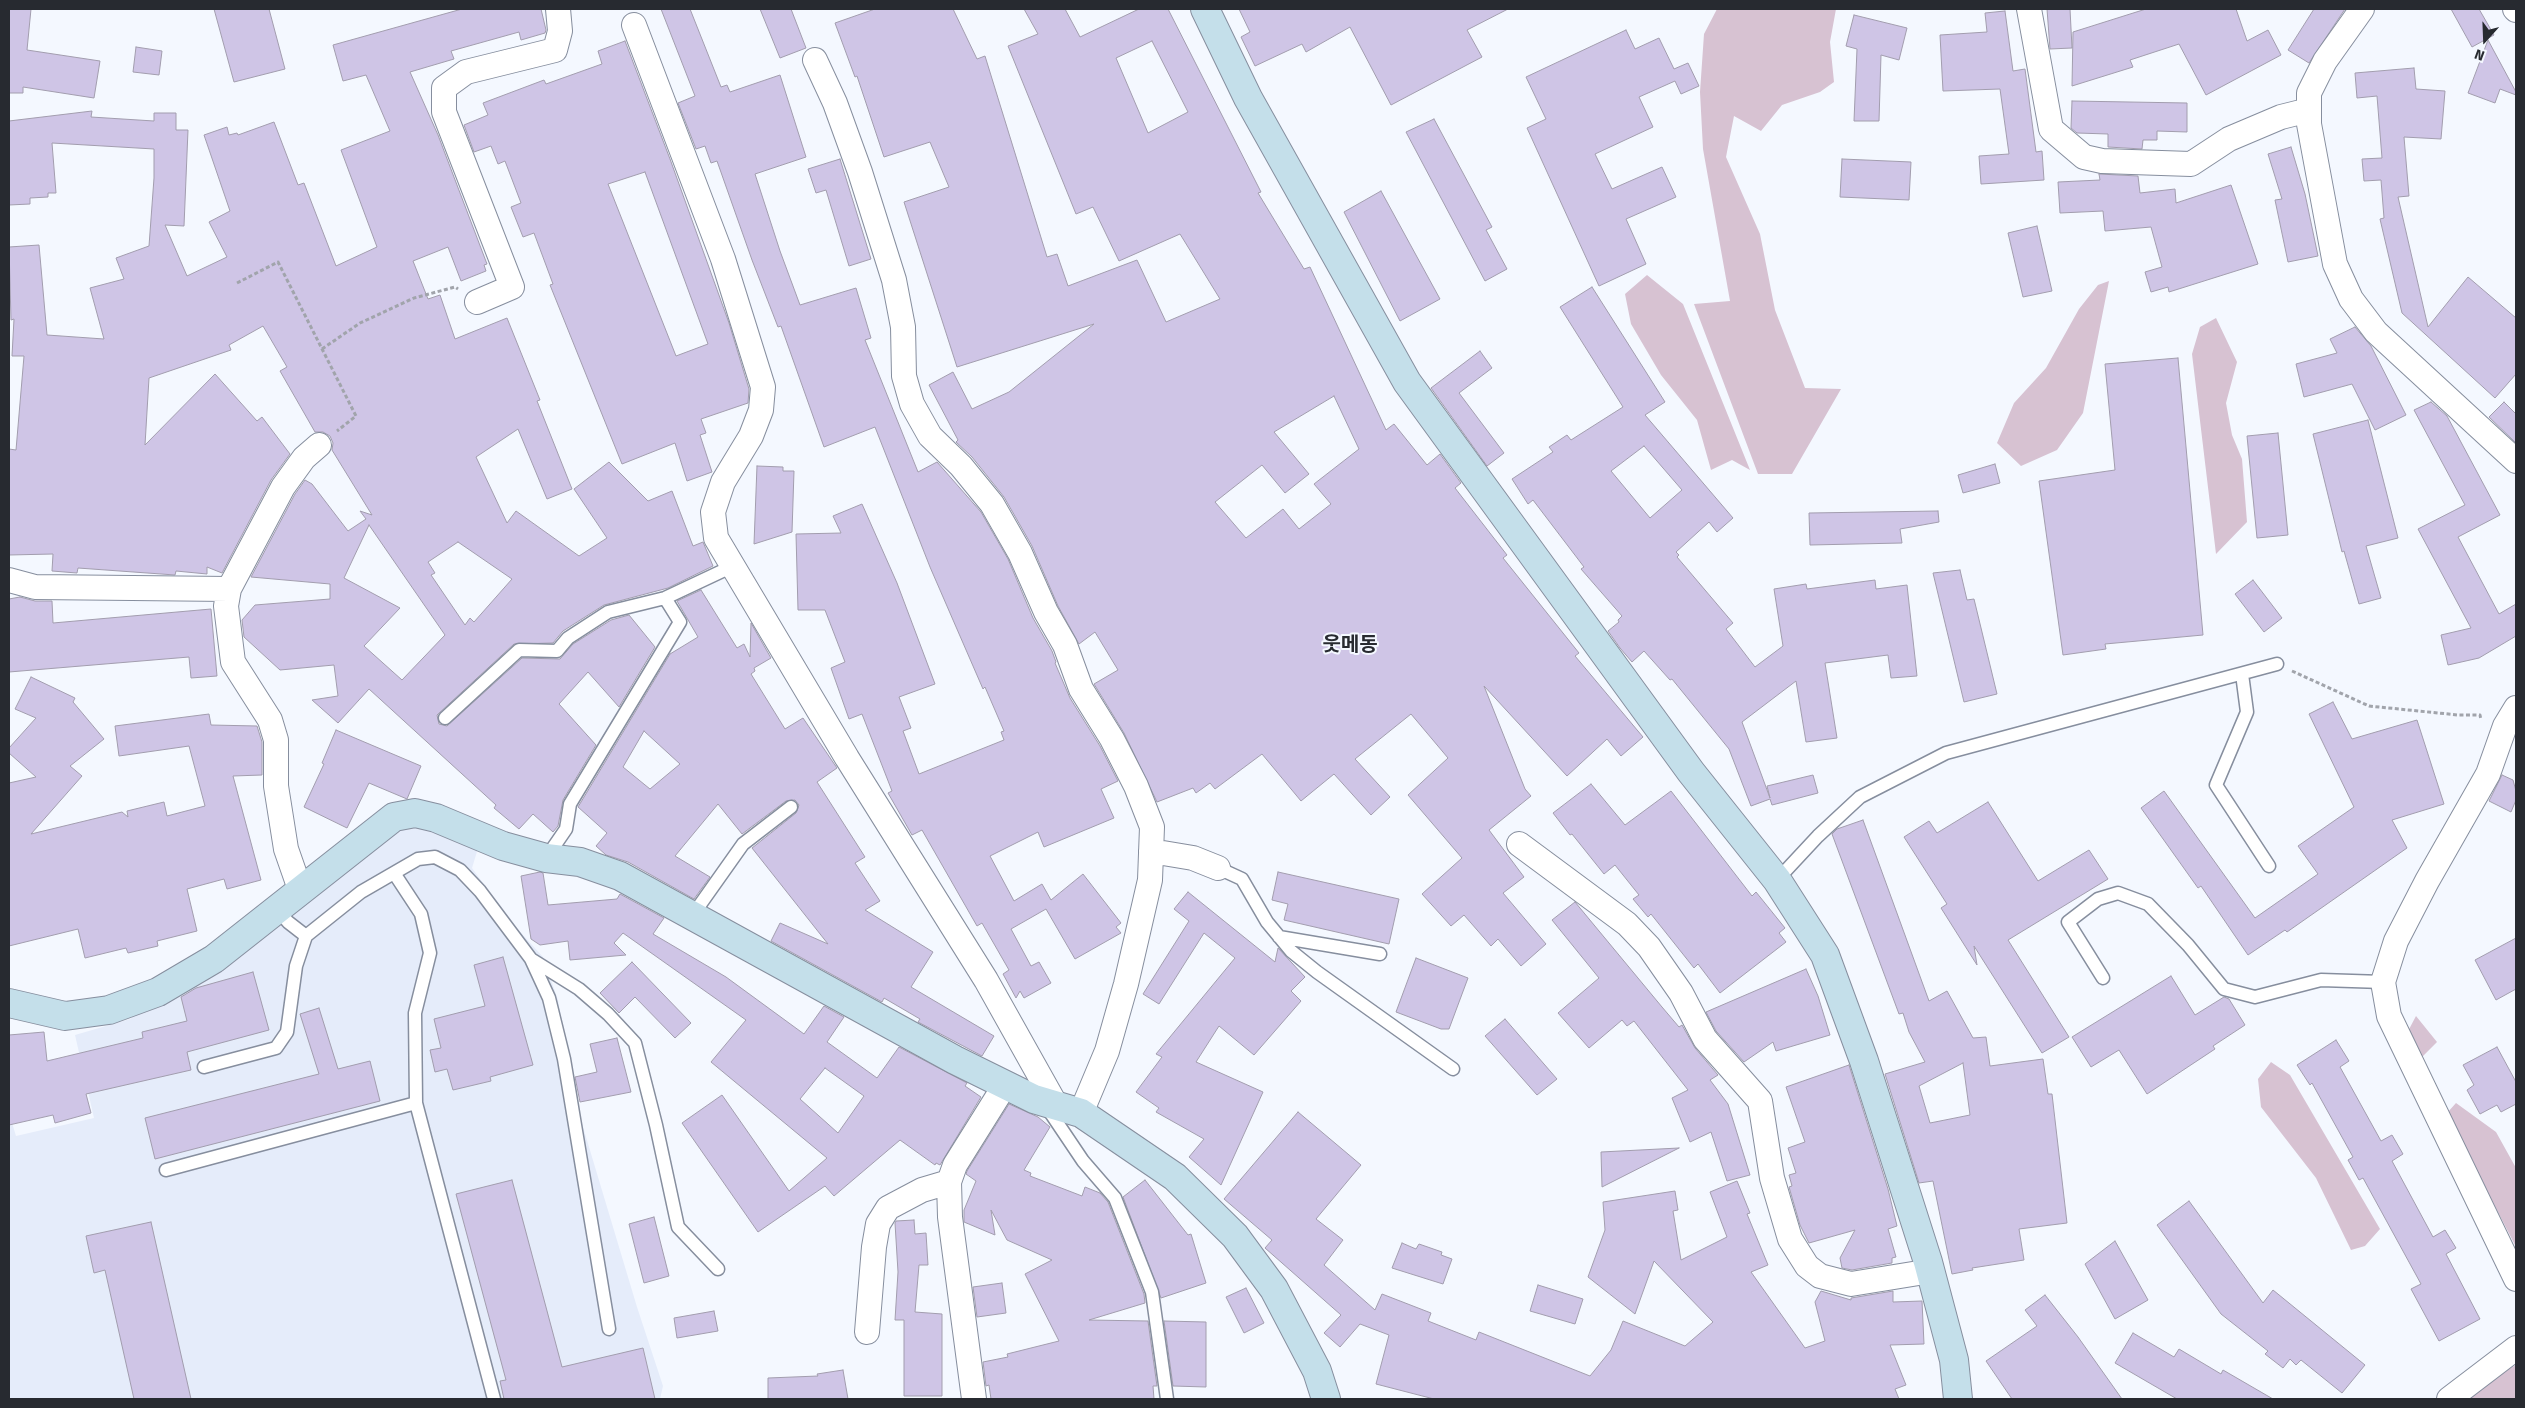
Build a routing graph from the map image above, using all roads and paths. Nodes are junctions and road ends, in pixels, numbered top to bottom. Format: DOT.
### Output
graph roads {
  1 [pos="558,9"];
  2 [pos="1205,9"];
  3 [pos="2029,9"];
  4 [pos="2362,9"];
  5 [pos="634,25"];
  6 [pos="815,60"];
  7 [pos="2309,110"];
  8 [pos="237,284"];
  9 [pos="477,302"];
  10 [pos="322,349"];
  11 [pos="319,445"];
  12 [pos="2516,461"];
  13 [pos="733,566"];
  14 [pos="9,580"];
  15 [pos="229,589"];
  16 [pos="665,598"];
  17 [pos="2277,664"];
  18 [pos="2242,674"];
  19 [pos="2516,708"];
  20 [pos="445,718"];
  21 [pos="2499,742"];
  22 [pos="791,807"];
  23 [pos="1518,844"];
  24 [pos="1151,850"];
  25 [pos="546,858"];
  26 [pos="2268,866"];
  27 [pos="1218,868"];
  28 [pos="394,873"];
  29 [pos="1777,880"];
  30 [pos="301,892"];
  31 [pos="278,910"];
  32 [pos="692,916"];
  33 [pos="306,936"];
  34 [pos="1279,937"];
  35 [pos="1380,954"];
  36 [pos="531,959"];
  37 [pos="2103,978"];
  38 [pos="2383,982"];
  39 [pos="9,1003"];
  40 [pos="204,1066"];
  41 [pos="1454,1069"];
  42 [pos="1005,1085"];
  43 [pos="416,1103"];
  44 [pos="1060,1107"];
  45 [pos="166,1170"];
  46 [pos="949,1182"];
  47 [pos="718,1269"];
  48 [pos="1931,1271"];
  49 [pos="2516,1279"];
  50 [pos="609,1330"];
  51 [pos="867,1332"];
  52 [pos="2516,1348"];
  53 [pos="494,1399"];
  54 [pos="974,1399"];
  55 [pos="1167,1399"];
  56 [pos="1326,1399"];
  57 [pos="1958,1399"];
  58 [pos="2449,1399"];
  1 -- 9 [label="street"];
  2 -- 29 [label="street"];
  3 -- 7 [label="street"];
  4 -- 7 [label="street"];
  5 -- 13 [label="street"];
  6 -- 24 [label="street"];
  7 -- 12 [label="street"];
  8 -- 10 [label="path"];
  9 -- 10 [label="path"];
  10 -- 11 [label="path"];
  11 -- 15 [label="street"];
  13 -- 16 [label="lane"];
  13 -- 44 [label="street"];
  14 -- 15 [label="street"];
  15 -- 30 [label="street"];
  16 -- 20 [label="lane"];
  16 -- 25 [label="lane"];
  17 -- 18 [label="lane"];
  17 -- 21 [label="path"];
  18 -- 26 [label="lane"];
  18 -- 29 [label="lane"];
  19 -- 21 [label="street"];
  21 -- 38 [label="street"];
  22 -- 32 [label="lane"];
  23 -- 48 [label="street"];
  24 -- 27 [label="street"];
  24 -- 44 [label="street"];
  25 -- 30 [label="street"];
  25 -- 32 [label="street"];
  27 -- 34 [label="lane"];
  28 -- 33 [label="lane"];
  28 -- 36 [label="lane"];
  28 -- 43 [label="lane"];
  29 -- 48 [label="street"];
  30 -- 31 [label="street"];
  31 -- 33 [label="lane"];
  31 -- 39 [label="street"];
  32 -- 42 [label="street"];
  33 -- 40 [label="lane"];
  34 -- 35 [label="lane"];
  34 -- 41 [label="lane"];
  36 -- 47 [label="lane"];
  36 -- 50 [label="lane"];
  37 -- 38 [label="lane"];
  38 -- 49 [label="street"];
  42 -- 44 [label="street"];
  42 -- 46 [label="street"];
  43 -- 45 [label="lane"];
  43 -- 53 [label="lane"];
  44 -- 55 [label="lane"];
  44 -- 56 [label="street"];
  46 -- 51 [label="street"];
  46 -- 54 [label="street"];
  48 -- 57 [label="street"];
  52 -- 58 [label="street"];
}
